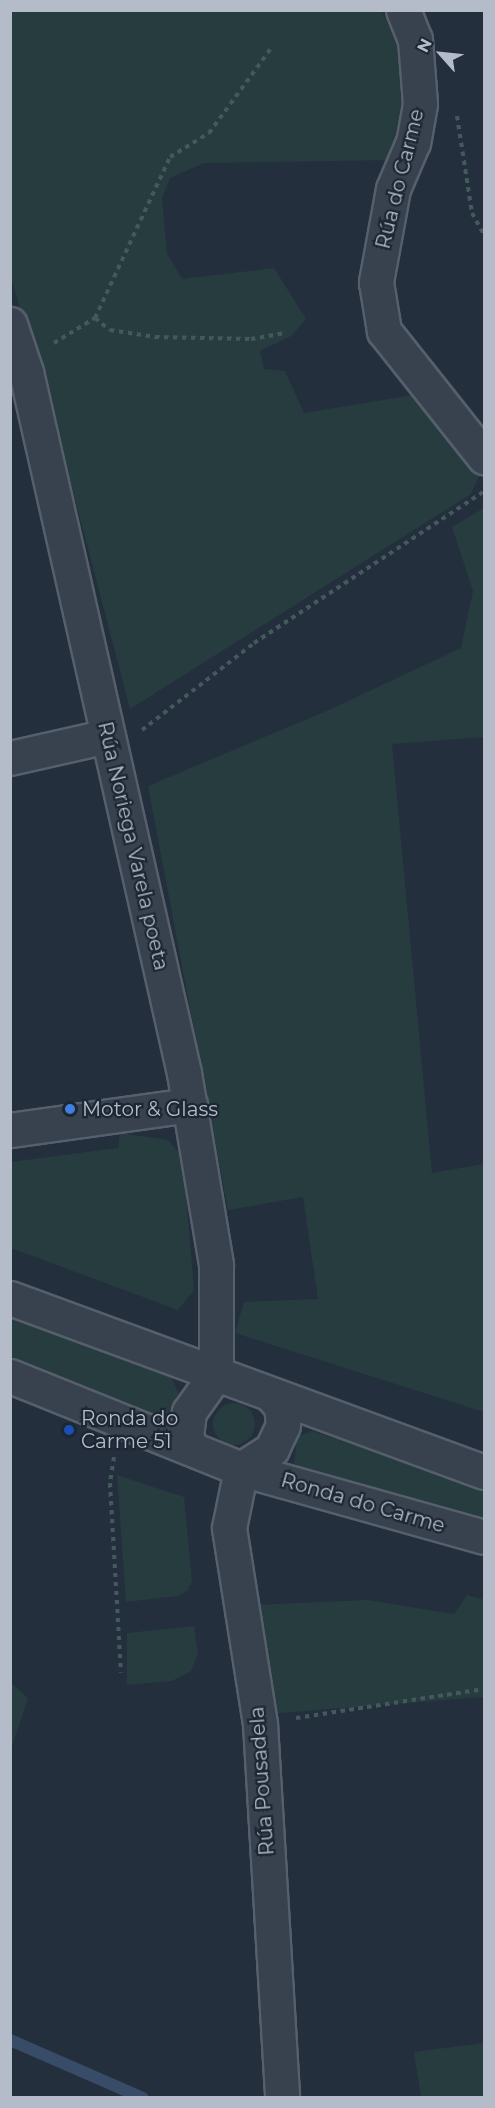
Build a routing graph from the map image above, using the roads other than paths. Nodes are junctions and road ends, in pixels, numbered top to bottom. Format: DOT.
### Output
graph roads {
  1 [pos="403,10"];
  2 [pos="10,324"];
  3 [pos="484,457"];
  4 [pos="110,743"];
  5 [pos="10,758"];
  6 [pos="190,1105"];
  7 [pos="10,1130"];
  8 [pos="10,1298"];
  9 [pos="216,1374"];
  10 [pos="10,1376"];
  11 [pos="272,1396"];
  12 [pos="191,1448"];
  13 [pos="241,1469"];
  14 [pos="484,1472"];
  15 [pos="484,1538"];
  16 [pos="282,2097"];
  1 -- 3 [label="street, Rúa do Carme"];
  2 -- 4 [label="street, Rúa Noriega Varela poeta"];
  4 -- 5 [label="street"];
  4 -- 6 [label="street, Rúa Noriega Varela poeta"];
  6 -- 7 [label="street"];
  6 -- 9 [label="street, Rúa Noriega Varela poeta"];
  8 -- 9 [label="street"];
  9 -- 11 [label="street"];
  9 -- 12 [label="street"];
  10 -- 12 [label="street, Ronda do Carme"];
  11 -- 13 [label="street, Ronda do Carme"];
  11 -- 14 [label="street"];
  12 -- 13 [label="street, Ronda do Carme"];
  13 -- 15 [label="street, Ronda do Carme"];
  13 -- 16 [label="street, Rúa Pousadela"];
}
